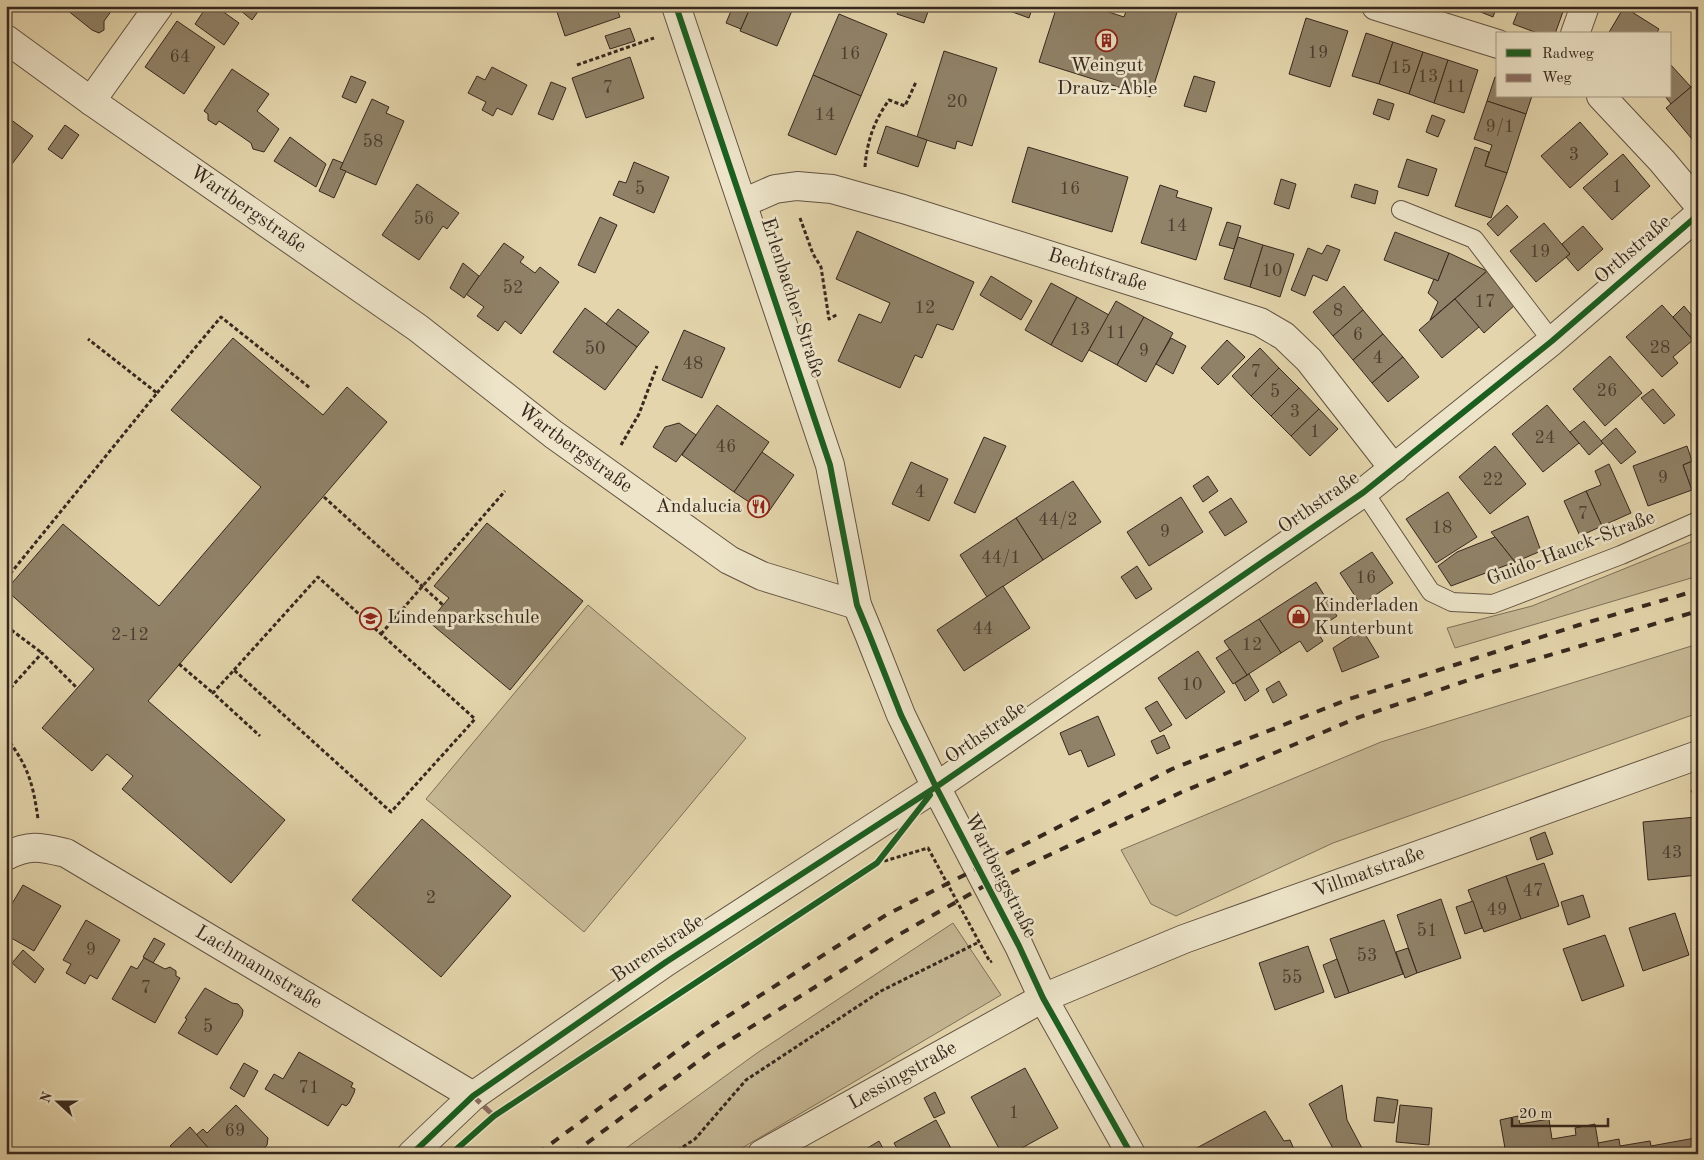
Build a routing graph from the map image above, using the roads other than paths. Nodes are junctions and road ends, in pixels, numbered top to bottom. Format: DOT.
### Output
graph roads {
  1 [pos="159,6"];
  2 [pos="1376,6"];
  3 [pos="1585,6"];
  4 [pos="680,17"];
  5 [pos="1576,32"];
  6 [pos="6,39"];
  7 [pos="1496,43"];
  8 [pos="1603,98"];
  9 [pos="91,101"];
  10 [pos="743,203"];
  11 [pos="1698,204"];
  12 [pos="1401,210"];
  13 [pos="1698,215"];
  14 [pos="1552,341"];
  15 [pos="1394,469"];
  16 [pos="1364,492"];
  17 [pos="1698,521"];
  18 [pos="857,605"];
  19 [pos="1698,755"];
  20 [pos="936,787"];
  21 [pos="6,856"];
  22 [pos="1043,998"];
  23 [pos="473,1096"];
  24 [pos="412,1154"];
  25 [pos="762,1154"];
  26 [pos="1130,1154"];
  1 -- 9 [label="street"];
  2 -- 7 [label="street"];
  3 -- 5 [label="street"];
  4 -- 10 [label="street, Erlenbacher Straße"];
  6 -- 9 [label="street, Wartbergstraße"];
  8 -- 11 [label="street"];
  9 -- 18 [label="street, Wartbergstraße"];
  10 -- 15 [label="street, Bechtstraße"];
  10 -- 18 [label="street, Erlenbacher Straße"];
  12 -- 14 [label="lane"];
  13 -- 14 [label="street, Orthstraße"];
  14 -- 15 [label="street, Orthstraße"];
  15 -- 16 [label="street, Orthstraße"];
  16 -- 17 [label="lane, Guido-Hauck-Straße"];
  16 -- 20 [label="street, Orthstraße"];
  18 -- 20 [label="street, Wartbergstraße"];
  19 -- 22 [label="street, Villmatstraße"];
  20 -- 22 [label="street, Wartbergstraße"];
  20 -- 23 [label="street, Burenstraße"];
  21 -- 23 [label="street, Lachmannstraße"];
  22 -- 25 [label="street, Lessingstraße"];
  22 -- 26 [label="street, Wartbergstraße"];
  23 -- 24 [label="street, Burenstraße"];
}
